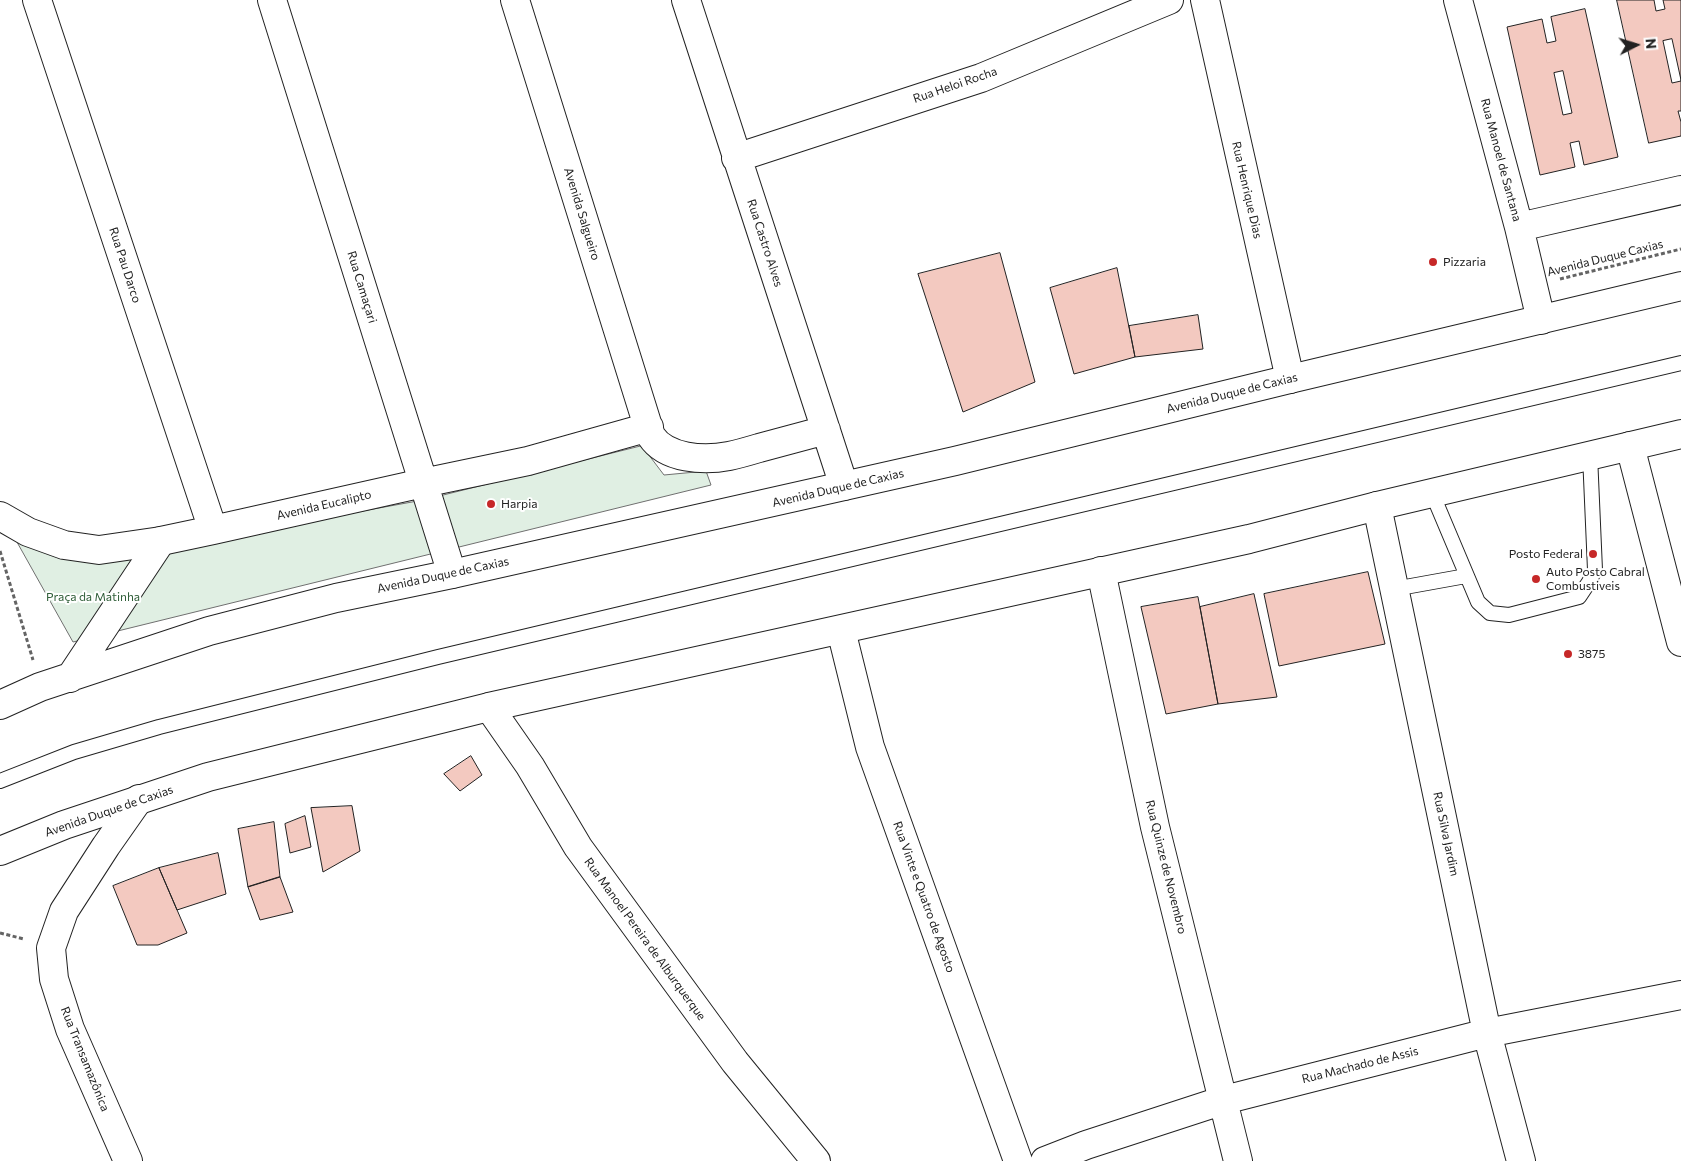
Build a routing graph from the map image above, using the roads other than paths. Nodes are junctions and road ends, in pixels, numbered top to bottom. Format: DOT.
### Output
graph roads {
  1 [pos="38,0"];
  2 [pos="272,0"];
  3 [pos="515,0"];
  4 [pos="686,0"];
  5 [pos="1169,0"];
  6 [pos="1205,0"];
  7 [pos="1458,0"];
  8 [pos="736,158"];
  9 [pos="1681,190"];
  10 [pos="1519,227"];
  11 [pos="1681,286"];
  12 [pos="1541,320"];
  13 [pos="1681,363"];
  14 [pos="1290,379"];
  15 [pos="649,427"];
  16 [pos="826,430"];
  17 [pos="1681,434"];
  18 [pos="1630,446"];
  19 [pos="1590,455"];
  20 [pos="423,483"];
  21 [pos="844,486"];
  22 [pos="1432,494"];
  23 [pos="1377,506"];
  24 [pos="0,516"];
  25 [pos="213,530"];
  26 [pos="162,541"];
  27 [pos="1101,571"];
  28 [pos="452,574"];
  29 [pos="1466,576"];
  30 [pos="1394,589"];
  31 [pos="841,630"];
  32 [pos="1681,642"];
  33 [pos="70,678"];
  34 [pos="0,704"];
  35 [pos="489,707"];
  36 [pos="0,781"];
  37 [pos="139,799"];
  38 [pos="0,851"];
  39 [pos="1681,995"];
  40 [pos="1487,1033"];
  41 [pos="1224,1100"];
  42 [pos="128,1161"];
  43 [pos="816,1161"];
  44 [pos="1018,1161"];
  45 [pos="1045,1161"];
  46 [pos="1238,1161"];
  47 [pos="1521,1161"];
  1 -- 25 [label="main road, Rua Pau Darco"];
  2 -- 20 [label="main road, Rua Camaçari"];
  3 -- 15 [label="main road, Avenida Salgueiro"];
  4 -- 8 [label="main road, Rua Castro Alves"];
  5 -- 8 [label="main road, Rua Heloi Rocha"];
  6 -- 14 [label="main road, Rua Henrique Dias"];
  7 -- 10 [label="main road, Rua Manoel de Santana"];
  8 -- 16 [label="main road, Rua Castro Alves"];
  9 -- 10 [label="main road"];
  10 -- 12 [label="main road, Rua Manoel de Santana"];
  11 -- 12 [label="main road, Avenida Duque de Caxias"];
  12 -- 14 [label="main road, Avenida Duque de Caxias"];
  13 -- 36 [label="lane"];
  14 -- 21 [label="main road, Avenida Duque de Caxias"];
  15 -- 16 [label="main road, Avenida Salgueiro"];
  15 -- 20 [label="main road, Avenida Eucalipto"];
  16 -- 21 [label="main road, Rua Castro Alves"];
  17 -- 18 [label="main road, Avenida Duque de Caxias"];
  18 -- 19 [label="main road, Avenida Duque de Caxias"];
  18 -- 32 [label="main road"];
  19 -- 22 [label="main road, Avenida Duque de Caxias"];
  19 -- 29 [label="lane"];
  20 -- 25 [label="main road, Avenida Eucalipto"];
  20 -- 28 [label="main road, Rua Camaçari"];
  21 -- 28 [label="main road, Avenida Duque de Caxias"];
  22 -- 23 [label="main road, Avenida Duque de Caxias"];
  22 -- 29 [label="lane"];
  23 -- 27 [label="main road, Avenida Duque de Caxias"];
  23 -- 30 [label="main road, Rua Silva Jardim"];
  24 -- 26 [label="main road, Avenida Eucalipto"];
  25 -- 26 [label="main road, Avenida Eucalipto"];
  26 -- 33 [label="main road"];
  27 -- 31 [label="main road, Avenida Duque de Caxias"];
  27 -- 41 [label="main road, Rua Quinze de Novembro"];
  28 -- 33 [label="main road, Avenida Duque de Caxias"];
  29 -- 30 [label="lane"];
  30 -- 40 [label="main road, Rua Silva Jardim"];
  31 -- 35 [label="main road, Avenida Duque de Caxias"];
  31 -- 44 [label="main road, Rua Vinte e Quatro de Agosto"];
  33 -- 34 [label="main road, Avenida Duque de Caxias"];
  35 -- 37 [label="main road, Avenida Duque de Caxias"];
  35 -- 43 [label="main road, Rua Manoel Pereira de Alburquerque"];
  37 -- 38 [label="main road, Avenida Duque de Caxias"];
  37 -- 42 [label="main road, Rua Transamazônica"];
  39 -- 40 [label="main road, Rua Machado de Assis"];
  40 -- 41 [label="main road, Rua Machado de Assis"];
  40 -- 47 [label="main road, Rua Silva Jardim"];
  41 -- 45 [label="main road, Rua Machado de Assis"];
  41 -- 46 [label="main road, Rua Quinze de Novembro"];
}
